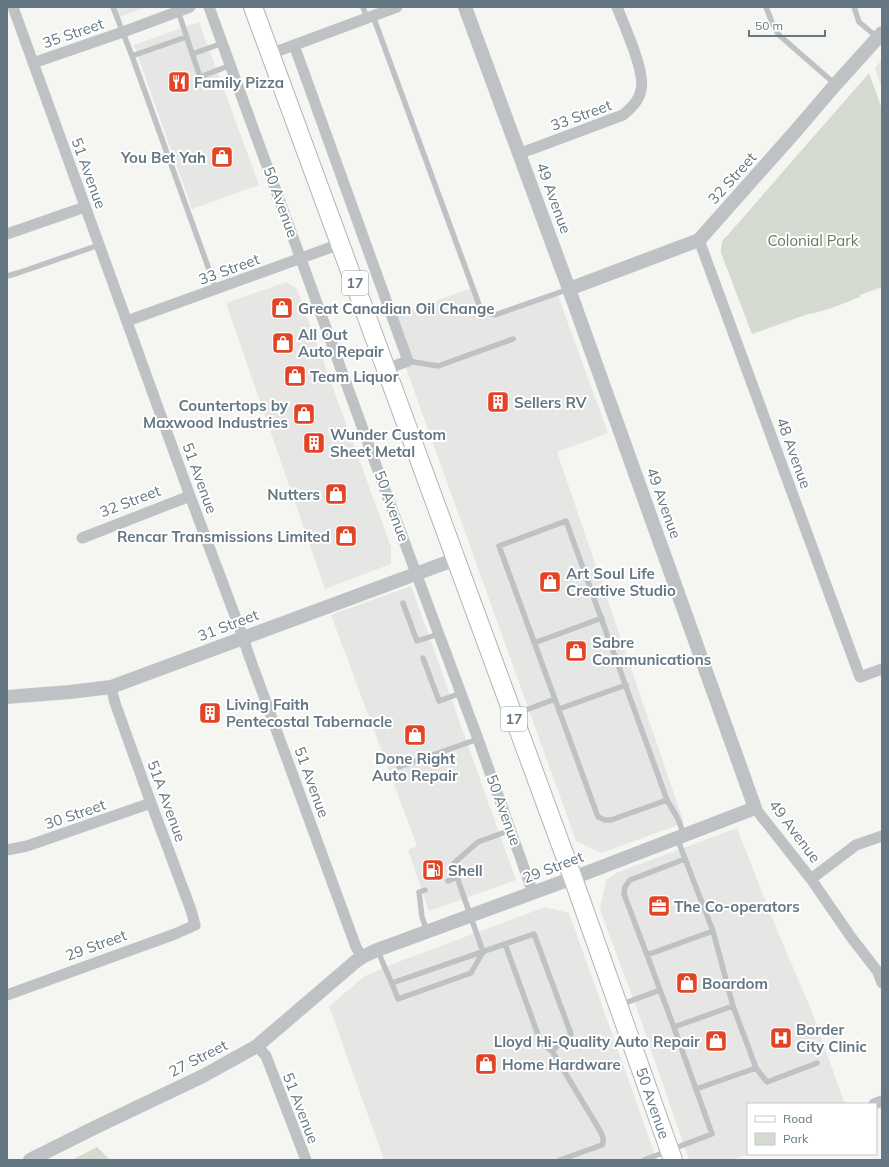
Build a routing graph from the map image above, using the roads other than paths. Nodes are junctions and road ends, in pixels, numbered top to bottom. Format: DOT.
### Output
graph roads {
  1 [pos="13,7"];
  2 [pos="113,7"];
  3 [pos="190,7"];
  4 [pos="210,7"];
  5 [pos="253,7"];
  6 [pos="363,7"];
  7 [pos="396,7"];
  8 [pos="465,7"];
  9 [pos="617,7"];
  10 [pos="766,7"];
  11 [pos="854,7"];
  12 [pos="178,11"];
  13 [pos="370,17"];
  14 [pos="123,32"];
  15 [pos="880,35"];
  16 [pos="186,37"];
  17 [pos="222,43"];
  18 [pos="294,45"];
  19 [pos="192,54"];
  20 [pos="270,54"];
  21 [pos="132,56"];
  22 [pos="33,62"];
  23 [pos="231,65"];
  24 [pos="836,85"];
  25 [pos="519,153"];
  26 [pos="86,207"];
  27 [pos="7,234"];
  28 [pos="699,240"];
  29 [pos="340,244"];
  30 [pos="99,245"];
  31 [pos="301,258"];
  32 [pos="7,276"];
  33 [pos="216,289"];
  34 [pos="569,289"];
  35 [pos="127,321"];
  36 [pos="513,339"];
  37 [pos="408,361"];
  38 [pos="386,370"];
  39 [pos="190,496"];
  40 [pos="82,538"];
  41 [pos="456,559"];
  42 [pos="416,573"];
  43 [pos="403,604"];
  44 [pos="602,618"];
  45 [pos="439,634"];
  46 [pos="243,637"];
  47 [pos="534,643"];
  48 [pos="423,658"];
  49 [pos="882,669"];
  50 [pos="626,685"];
  51 [pos="111,687"];
  52 [pos="461,693"];
  53 [pos="7,697"];
  54 [pos="556,699"];
  55 [pos="559,709"];
  56 [pos="513,715"];
  57 [pos="478,739"];
  58 [pos="399,767"];
  59 [pos="667,800"];
  60 [pos="151,803"];
  61 [pos="755,808"];
  62 [pos="511,830"];
  63 [pos="882,836"];
  64 [pos="680,837"];
  65 [pos="7,850"];
  66 [pos="685,859"];
  67 [pos="457,877"];
  68 [pos="573,878"];
  69 [pos="811,879"];
  70 [pos="448,881"];
  71 [pos="426,890"];
  72 [pos="533,893"];
  73 [pos="471,916"];
  74 [pos="195,925"];
  75 [pos="713,931"];
  76 [pos="427,932"];
  77 [pos="505,944"];
  78 [pos="377,950"];
  79 [pos="483,952"];
  80 [pos="647,956"];
  81 [pos="362,957"];
  82 [pos="392,983"];
  83 [pos="882,983"];
  84 [pos="660,990"];
  85 [pos="7,995"];
  86 [pos="618,1005"];
  87 [pos="733,1006"];
  88 [pos="674,1027"];
  89 [pos="258,1046"];
  90 [pos="552,1051"];
  91 [pos="817,1063"];
  92 [pos="756,1068"];
  93 [pos="696,1089"];
  94 [pos="671,1155"];
  95 [pos="30,1160"];
  96 [pos="306,1160"];
  97 [pos="560,1160"];
  98 [pos="644,1160"];
  1 -- 22 [label="street, 51 Avenue"];
  2 -- 14 [label="lane"];
  3 -- 12 [label="street, 35 Street"];
  4 -- 17 [label="street, 50 Avenue"];
  5 -- 20 [label="main road, 50 Avenue / 17"];
  6 -- 13 [label="lane"];
  7 -- 13 [label="street"];
  8 -- 25 [label="street, 49 Avenue"];
  9 -- 25 [label="street, 33 Street"];
  10 -- 24 [label="lane"];
  11 -- 15 [label="lane"];
  12 -- 14 [label="street, 35 Street"];
  12 -- 16 [label="lane"];
  13 -- 18 [label="street"];
  13 -- 34 [label="lane"];
  14 -- 21 [label="lane"];
  14 -- 22 [label="street, 35 Street"];
  15 -- 24 [label="street, 32 Street"];
  16 -- 19 [label="lane"];
  16 -- 21 [label="lane"];
  17 -- 19 [label="lane"];
  17 -- 23 [label="street, 50 Avenue"];
  18 -- 20 [label="street"];
  18 -- 37 [label="street"];
  19 -- 23 [label="lane"];
  20 -- 29 [label="main road, 50 Avenue / 17"];
  21 -- 33 [label="lane"];
  22 -- 26 [label="street, 51 Avenue"];
  23 -- 31 [label="street, 50 Avenue"];
  24 -- 28 [label="street, 32 Street"];
  25 -- 34 [label="street, 49 Avenue"];
  26 -- 27 [label="street"];
  26 -- 30 [label="street, 51 Avenue"];
  28 -- 34 [label="street, 32 Street"];
  28 -- 49 [label="street, 48 Avenue"];
  29 -- 31 [label="street, 33 Street"];
  29 -- 38 [label="main road, 50 Avenue / 17"];
  30 -- 32 [label="lane"];
  30 -- 35 [label="street, 51 Avenue"];
  31 -- 33 [label="street, 33 Street"];
  31 -- 42 [label="street, 50 Avenue"];
  33 -- 35 [label="street, 33 Street"];
  34 -- 61 [label="street, 49 Avenue"];
  35 -- 39 [label="street, 51 Avenue"];
  36 -- 37 [label="lane"];
  37 -- 38 [label="street"];
  38 -- 41 [label="main road, 50 Avenue / 17"];
  39 -- 40 [label="street, 32 Street"];
  39 -- 46 [label="street, 51 Avenue"];
  41 -- 42 [label="street, 31 Street"];
  41 -- 56 [label="main road, 50 Avenue / 17"];
  42 -- 45 [label="street, 50 Avenue"];
  42 -- 46 [label="street, 31 Street"];
  43 -- 45 [label="lane"];
  44 -- 47 [label="lane"];
  44 -- 47 [label="lane"];
  44 -- 50 [label="lane"];
  45 -- 52 [label="street, 50 Avenue"];
  46 -- 51 [label="street, 31 Street"];
  46 -- 81 [label="street, 51 Avenue"];
  47 -- 54 [label="lane"];
  48 -- 52 [label="lane"];
  50 -- 55 [label="lane"];
  50 -- 59 [label="lane"];
  51 -- 53 [label="street, 31 Street"];
  51 -- 60 [label="street, 51A Avenue"];
  52 -- 57 [label="street, 50 Avenue"];
  54 -- 55 [label="lane"];
  54 -- 56 [label="lane"];
  55 -- 59 [label="lane"];
  56 -- 68 [label="main road, 50 Avenue / 17"];
  57 -- 58 [label="lane"];
  57 -- 62 [label="street, 50 Avenue"];
  59 -- 64 [label="lane"];
  60 -- 65 [label="street, 30 Street"];
  60 -- 74 [label="street, 51A Avenue"];
  61 -- 64 [label="street, 29 Street"];
  61 -- 69 [label="street, 49 Avenue"];
  62 -- 67 [label="lane"];
  62 -- 72 [label="street, 50 Avenue"];
  63 -- 69 [label="street"];
  64 -- 66 [label="lane"];
  64 -- 68 [label="street, 29 Street"];
  66 -- 75 [label="lane"];
  66 -- 80 [label="lane"];
  67 -- 70 [label="lane"];
  67 -- 73 [label="lane"];
  68 -- 72 [label="street, 29 Street"];
  68 -- 86 [label="main road, 50 Avenue / 17"];
  69 -- 83 [label="street, 49 Avenue"];
  71 -- 76 [label="lane"];
  72 -- 73 [label="street, 29 Street"];
  73 -- 76 [label="street, 29 Street"];
  73 -- 79 [label="lane"];
  74 -- 85 [label="street, 29 Street"];
  75 -- 80 [label="lane"];
  75 -- 87 [label="lane"];
  76 -- 78 [label="street, 29 Street"];
  77 -- 79 [label="lane"];
  77 -- 90 [label="lane"];
  77 -- 90 [label="lane"];
  78 -- 81 [label="street, 29 Street"];
  78 -- 82 [label="lane"];
  79 -- 82 [label="lane"];
  79 -- 82 [label="lane"];
  80 -- 84 [label="lane"];
  81 -- 89 [label="street, 27 Street"];
  84 -- 86 [label="lane"];
  84 -- 88 [label="lane"];
  86 -- 94 [label="main road, 50 Avenue / 17"];
  87 -- 88 [label="lane"];
  87 -- 92 [label="lane"];
  88 -- 93 [label="lane"];
  89 -- 95 [label="street, 27 Street"];
  89 -- 96 [label="street, 51 Avenue"];
  90 -- 97 [label="lane"];
  91 -- 92 [label="lane"];
  92 -- 93 [label="lane"];
  93 -- 94 [label="lane"];
  94 -- 98 [label="lane"];
}
